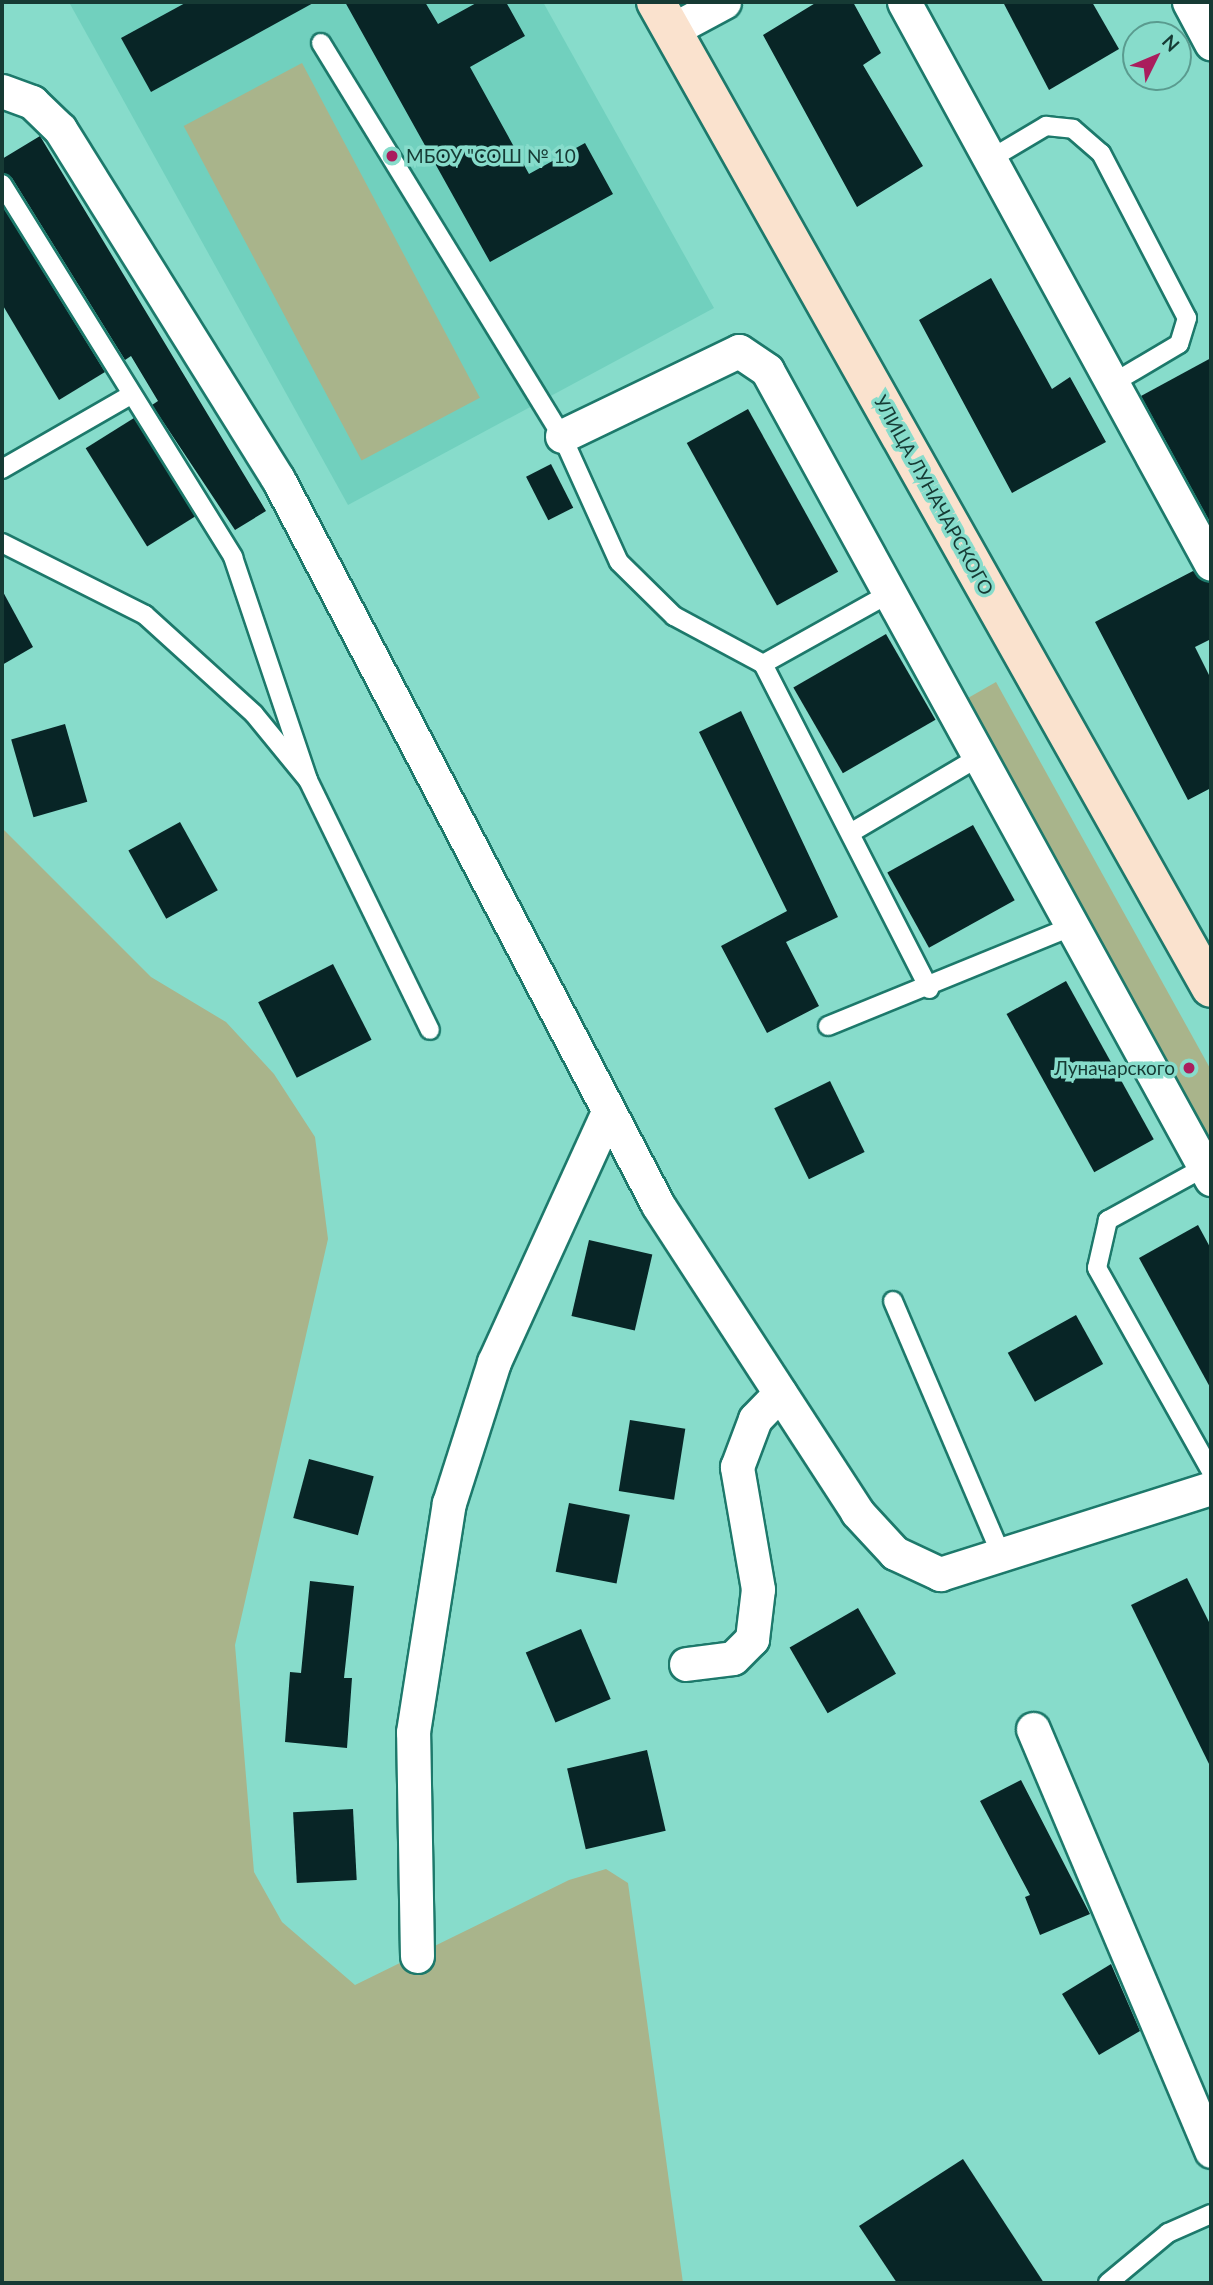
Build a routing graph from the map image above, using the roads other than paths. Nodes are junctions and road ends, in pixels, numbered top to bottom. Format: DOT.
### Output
graph roads {
  1 [pos="724,2"];
  2 [pos="904,2"];
  3 [pos="1189,2"];
  4 [pos="664,16"];
  5 [pos="321,43"];
  6 [pos="1211,43"];
  7 [pos="2,91"];
  8 [pos="987,161"];
  9 [pos="2,184"];
  10 [pos="1113,383"];
  11 [pos="129,396"];
  12 [pos="562,436"];
  13 [pos="2,469"];
  14 [pos="2,544"];
  15 [pos="1211,564"];
  16 [pos="892,592"];
  17 [pos="763,664"];
  18 [pos="977,758"];
  19 [pos="308,780"];
  20 [pos="852,832"];
  21 [pos="1071,927"];
  22 [pos="1211,988"];
  23 [pos="929,989"];
  24 [pos="828,1026"];
  25 [pos="430,1030"];
  26 [pos="607,1114"];
  27 [pos="1208,1173"];
  28 [pos="893,1301"];
  29 [pos="780,1393"];
  30 [pos="1211,1471"];
  31 [pos="1211,1488"];
  32 [pos="1001,1554"];
  33 [pos="686,1664"];
  34 [pos="1033,1729"];
  35 [pos="417,1955"];
  36 [pos="1211,2151"];
  37 [pos="1211,2214"];
  38 [pos="1108,2283"];
  1 -- 4 [label="street"];
  2 -- 8 [label="street"];
  3 -- 6 [label="street"];
  4 -- 22 [label="main road, УЛИЦА ЛУНАЧАРСКОГО"];
  5 -- 12 [label="lane"];
  7 -- 26 [label="street"];
  8 -- 10 [label="street"];
  8 -- 10 [label="lane"];
  9 -- 11 [label="lane"];
  10 -- 15 [label="street"];
  11 -- 13 [label="lane"];
  11 -- 19 [label="lane"];
  12 -- 16 [label="street"];
  12 -- 17 [label="lane"];
  14 -- 19 [label="lane"];
  16 -- 17 [label="lane"];
  16 -- 18 [label="street"];
  17 -- 20 [label="lane"];
  18 -- 20 [label="lane"];
  18 -- 21 [label="street"];
  19 -- 25 [label="lane"];
  20 -- 23 [label="lane"];
  21 -- 23 [label="lane"];
  21 -- 27 [label="street"];
  23 -- 24 [label="lane"];
  26 -- 29 [label="street"];
  26 -- 35 [label="street"];
  27 -- 30 [label="lane"];
  28 -- 32 [label="lane"];
  29 -- 32 [label="street"];
  29 -- 33 [label="street"];
  31 -- 32 [label="street"];
  34 -- 36 [label="street"];
  37 -- 38 [label="lane"];
}
